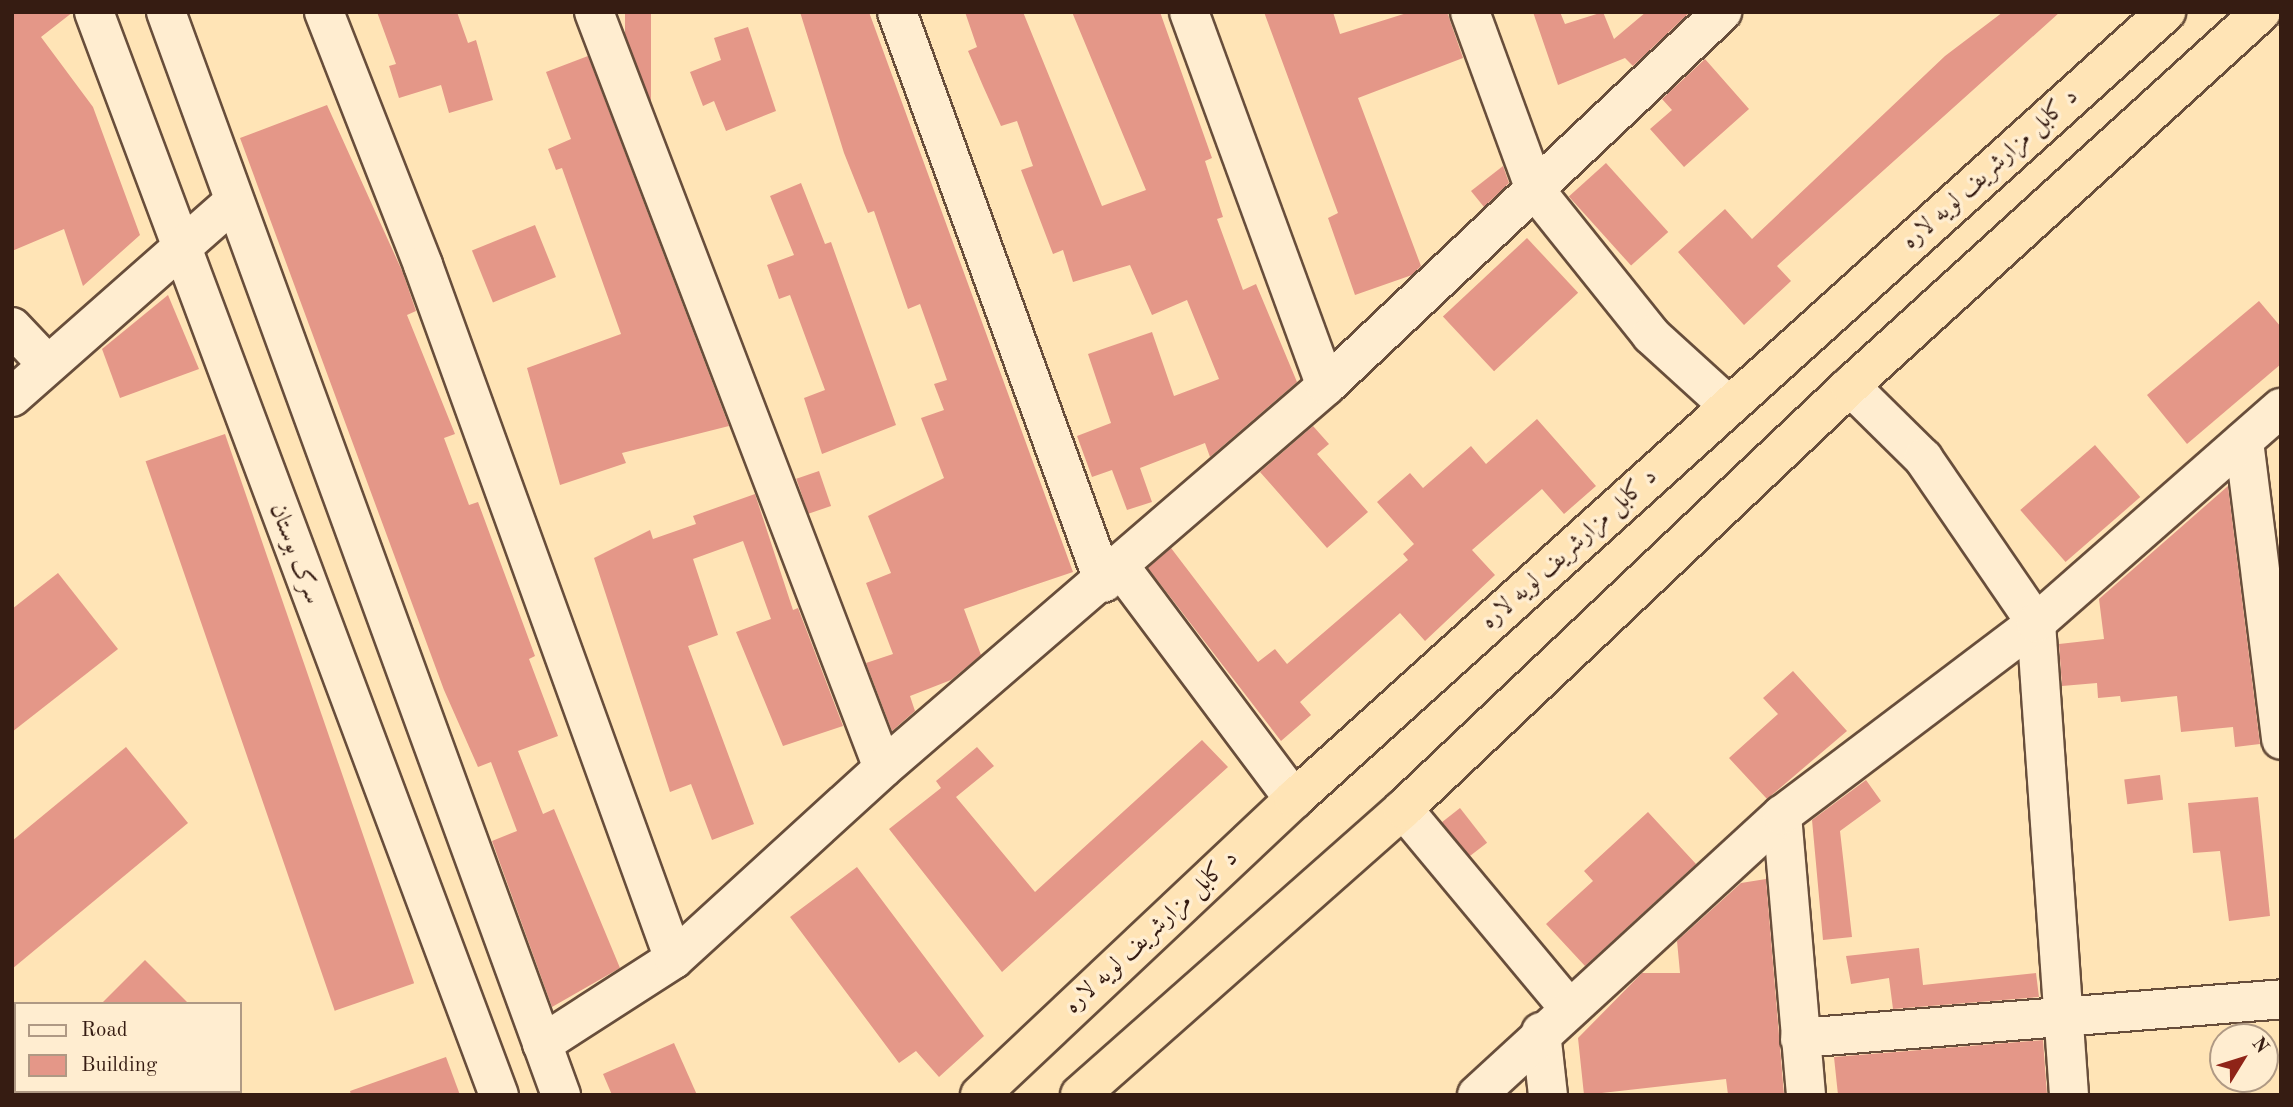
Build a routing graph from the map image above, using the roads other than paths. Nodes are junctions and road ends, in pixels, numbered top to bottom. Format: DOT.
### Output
graph roads {
  1 [pos="94,12"];
  2 [pos="166,12"];
  3 [pos="324,12"];
  4 [pos="594,12"];
  5 [pos="897,12"];
  6 [pos="1189,12"];
  7 [pos="1470,12"];
  8 [pos="1722,12"];
  9 [pos="2166,12"];
  10 [pos="2261,12"];
  11 [pos="1535,190"];
  12 [pos="234,201"];
  13 [pos="177,245"];
  14 [pos="12,327"];
  15 [pos="46,363"];
  16 [pos="1326,386"];
  17 [pos="1850,386"];
  18 [pos="12,397"];
  19 [pos="1729,406"];
  20 [pos="2281,408"];
  21 [pos="2244,441"];
  22 [pos="1112,575"];
  23 [pos="2036,623"];
  24 [pos="2281,740"];
  25 [pos="883,768"];
  26 [pos="1294,799"];
  27 [pos="1403,809"];
  28 [pos="1782,815"];
  29 [pos="674,960"];
  30 [pos="2281,999"];
  31 [pos="2061,1017"];
  32 [pos="1555,1019"];
  33 [pos="1800,1038"];
  34 [pos="542,1044"];
  35 [pos="499,1095"];
  36 [pos="561,1095"];
  37 [pos="980,1095"];
  38 [pos="1080,1095"];
  39 [pos="1477,1095"];
  40 [pos="1548,1095"];
  41 [pos="1806,1095"];
  42 [pos="2069,1095"];
  1 -- 13 [label="street, سرک بوستان"];
  2 -- 12 [label="street"];
  3 -- 29 [label="street"];
  4 -- 25 [label="street"];
  5 -- 22 [label="street"];
  6 -- 16 [label="street"];
  7 -- 11 [label="street"];
  8 -- 11 [label="street"];
  9 -- 19 [label="highway, د کابل مزارشریف لویه لاره"];
  10 -- 17 [label="highway"];
  11 -- 16 [label="street"];
  11 -- 19 [label="street"];
  12 -- 13 [label="street"];
  12 -- 34 [label="street"];
  13 -- 15 [label="street"];
  13 -- 35 [label="street, سرک بوستان"];
  14 -- 15 [label="street"];
  15 -- 18 [label="street"];
  16 -- 22 [label="street"];
  17 -- 23 [label="street"];
  17 -- 27 [label="highway"];
  19 -- 26 [label="highway, د کابل مزارشریف لویه لاره"];
  20 -- 21 [label="street"];
  21 -- 23 [label="street"];
  21 -- 24 [label="street"];
  22 -- 25 [label="street"];
  22 -- 26 [label="street"];
  23 -- 28 [label="street"];
  23 -- 31 [label="street"];
  25 -- 29 [label="street"];
  26 -- 37 [label="highway, د کابل مزارشریف لویه لاره"];
  27 -- 32 [label="street"];
  27 -- 38 [label="highway"];
  28 -- 32 [label="street"];
  28 -- 33 [label="street"];
  29 -- 34 [label="street"];
  30 -- 31 [label="street"];
  31 -- 33 [label="street"];
  31 -- 42 [label="street"];
  32 -- 39 [label="street"];
  32 -- 40 [label="street"];
  33 -- 41 [label="street"];
  34 -- 36 [label="street"];
}
